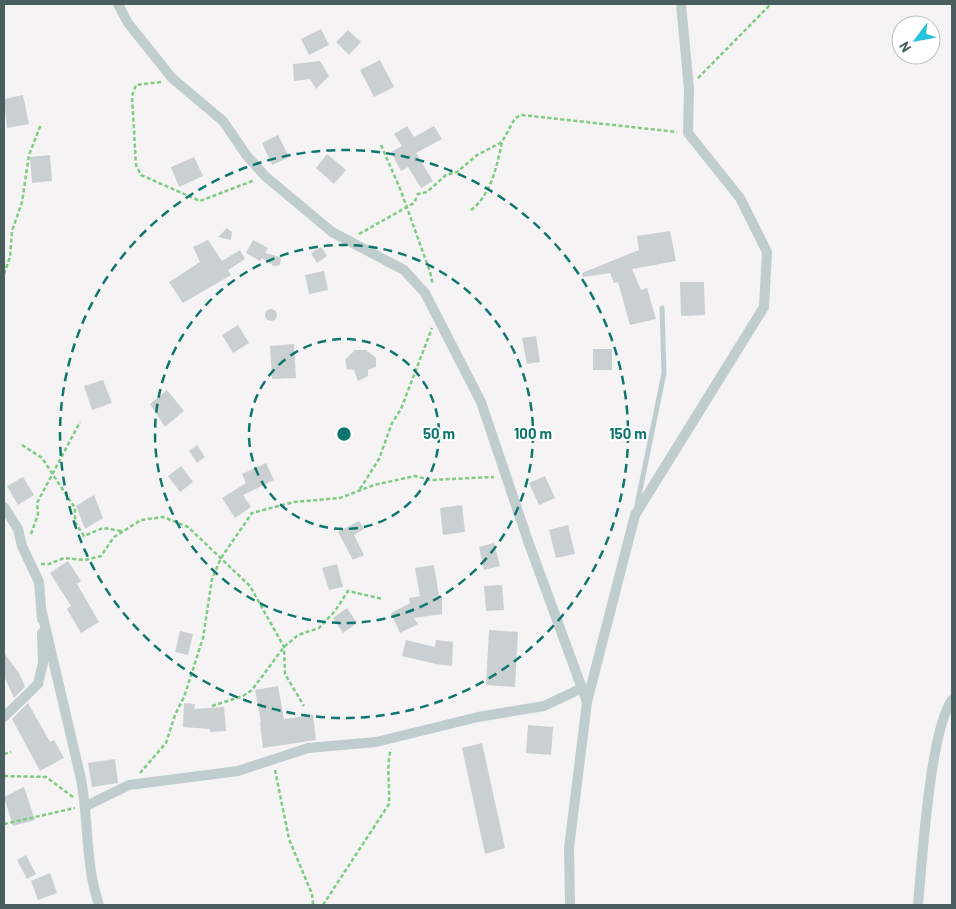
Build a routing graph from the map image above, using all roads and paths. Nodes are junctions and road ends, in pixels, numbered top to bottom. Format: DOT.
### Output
graph roads {
  1 [pos="118,4"];
  2 [pos="681,4"];
  3 [pos="771,4"];
  4 [pos="175,80"];
  5 [pos="689,88"];
  6 [pos="41,124"];
  7 [pos="688,133"];
  8 [pos="502,142"];
  9 [pos="381,146"];
  10 [pos="265,176"];
  11 [pos="407,207"];
  12 [pos="471,210"];
  13 [pos="346,239"];
  14 [pos="4,274"];
  15 [pos="434,291"];
  16 [pos="662,308"];
  17 [pos="438,320"];
  18 [pos="80,422"];
  19 [pos="22,445"];
  20 [pos="506,475"];
  21 [pos="53,476"];
  22 [pos="359,490"];
  23 [pos="4,507"];
  24 [pos="635,516"];
  25 [pos="123,531"];
  26 [pos="25,552"];
  27 [pos="222,558"];
  28 [pos="30,564"];
  29 [pos="383,599"];
  30 [pos="42,613"];
  31 [pos="284,647"];
  32 [pos="582,688"];
  33 [pos="952,700"];
  34 [pos="587,702"];
  35 [pos="212,706"];
  36 [pos="304,706"];
  37 [pos="4,717"];
  38 [pos="393,738"];
  39 [pos="12,752"];
  40 [pos="4,754"];
  41 [pos="272,758"];
  42 [pos="4,776"];
  43 [pos="130,786"];
  44 [pos="86,806"];
  45 [pos="4,824"];
  46 [pos="99,905"];
  47 [pos="313,905"];
  48 [pos="323,905"];
  49 [pos="570,905"];
  50 [pos="918,905"];
  1 -- 4 [label="street"];
  2 -- 5 [label="street"];
  3 -- 5 [label="path"];
  4 -- 10 [label="street"];
  4 -- 10 [label="path"];
  5 -- 7 [label="street"];
  6 -- 14 [label="path"];
  7 -- 8 [label="path"];
  7 -- 24 [label="street"];
  8 -- 11 [label="path"];
  8 -- 12 [label="path"];
  9 -- 11 [label="path"];
  10 -- 13 [label="street"];
  11 -- 13 [label="path"];
  11 -- 15 [label="path"];
  13 -- 17 [label="street"];
  16 -- 24 [label="lane"];
  17 -- 20 [label="street"];
  17 -- 22 [label="path"];
  18 -- 21 [label="path"];
  19 -- 21 [label="path"];
  20 -- 22 [label="path"];
  20 -- 32 [label="street"];
  21 -- 25 [label="path"];
  21 -- 26 [label="path"];
  22 -- 27 [label="path"];
  23 -- 26 [label="street"];
  24 -- 34 [label="street"];
  25 -- 27 [label="path"];
  25 -- 28 [label="path"];
  26 -- 28 [label="street"];
  27 -- 31 [label="path"];
  27 -- 43 [label="path"];
  28 -- 30 [label="street"];
  29 -- 31 [label="path"];
  30 -- 37 [label="street"];
  30 -- 44 [label="street"];
  31 -- 35 [label="path"];
  31 -- 36 [label="path"];
  32 -- 34 [label="street"];
  32 -- 38 [label="street"];
  33 -- 50 [label="street"];
  34 -- 49 [label="street"];
  38 -- 41 [label="street"];
  38 -- 48 [label="path"];
  39 -- 40 [label="path"];
  41 -- 43 [label="street"];
  41 -- 47 [label="path"];
  42 -- 44 [label="path"];
  43 -- 44 [label="street"];
  44 -- 45 [label="path"];
  44 -- 46 [label="street"];
}
